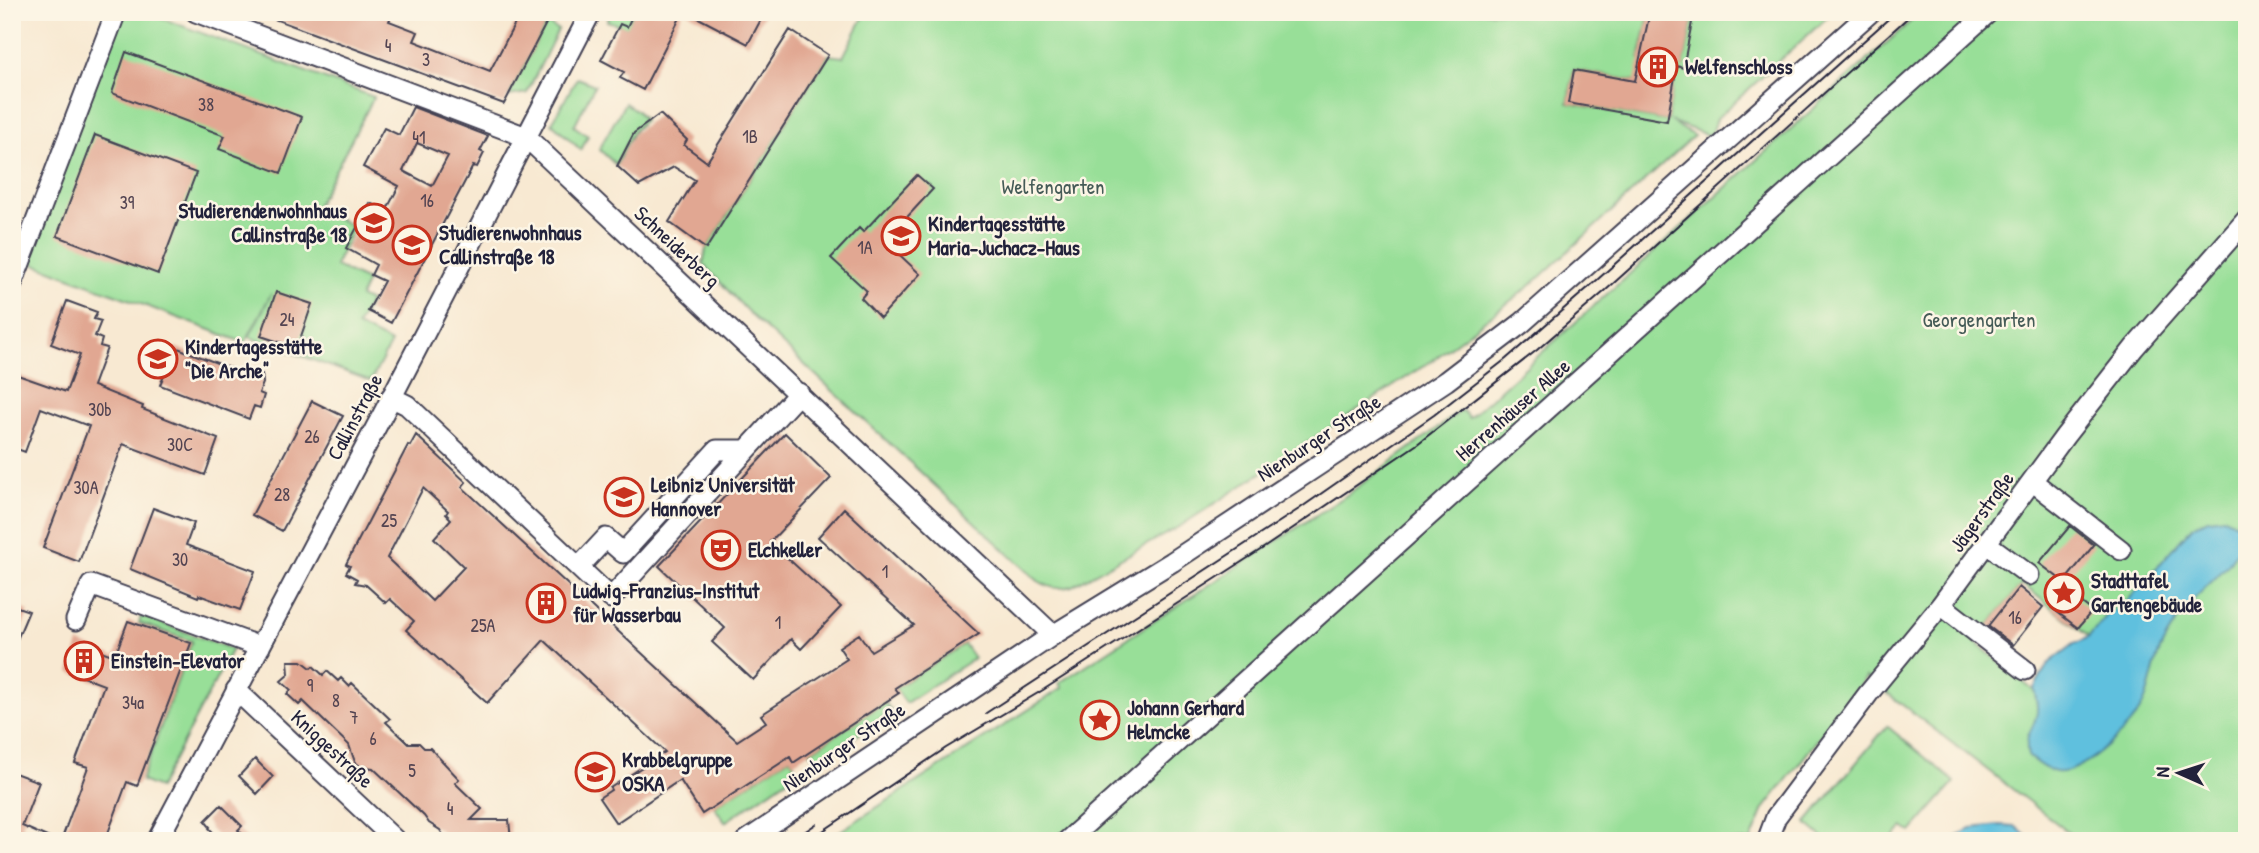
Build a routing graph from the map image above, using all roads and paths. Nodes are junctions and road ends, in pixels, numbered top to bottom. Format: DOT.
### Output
graph roads {
  1 [pos="116,12"];
  2 [pos="196,12"];
  3 [pos="591,12"];
  4 [pos="1871,12"];
  5 [pos="1989,12"];
  6 [pos="526,137"];
  7 [pos="2247,219"];
  8 [pos="12,284"];
  9 [pos="799,393"];
  10 [pos="391,397"];
  11 [pos="744,450"];
  12 [pos="2032,481"];
  13 [pos="1987,544"];
  14 [pos="2121,550"];
  15 [pos="623,553"];
  16 [pos="579,567"];
  17 [pos="639,568"];
  18 [pos="2029,575"];
  19 [pos="1941,605"];
  20 [pos="76,620"];
  21 [pos="1053,635"];
  22 [pos="260,647"];
  23 [pos="2025,670"];
  24 [pos="236,690"];
  25 [pos="157,841"];
  26 [pos="396,841"];
  27 [pos="746,841"];
  28 [pos="1067,841"];
  29 [pos="1767,841"];
  1 -- 8 [label="street"];
  2 -- 6 [label="street, Schneiderberg"];
  3 -- 6 [label="street, Callinstraße"];
  4 -- 21 [label="street, Nienburger Straße"];
  5 -- 28 [label="street, Herrenhäuser Allee"];
  6 -- 9 [label="street, Schneiderberg"];
  6 -- 10 [label="street, Callinstraße"];
  7 -- 12 [label="street, Jägerstraße"];
  9 -- 11 [label="street"];
  9 -- 21 [label="street, Schneiderberg"];
  10 -- 16 [label="street"];
  10 -- 22 [label="street, Callinstraße"];
  11 -- 15 [label="street"];
  11 -- 17 [label="street"];
  12 -- 13 [label="street, Jägerstraße"];
  12 -- 14 [label="street"];
  13 -- 18 [label="street"];
  13 -- 19 [label="street, Jägerstraße"];
  15 -- 16 [label="street"];
  15 -- 17 [label="street"];
  16 -- 17 [label="street"];
  19 -- 23 [label="street"];
  19 -- 29 [label="street, Jägerstraße"];
  20 -- 22 [label="street"];
  21 -- 27 [label="street, Nienburger Straße"];
  22 -- 24 [label="street, Callinstraße"];
  24 -- 25 [label="street, Callinstraße"];
  24 -- 26 [label="street, Kniggestraße"];
}
